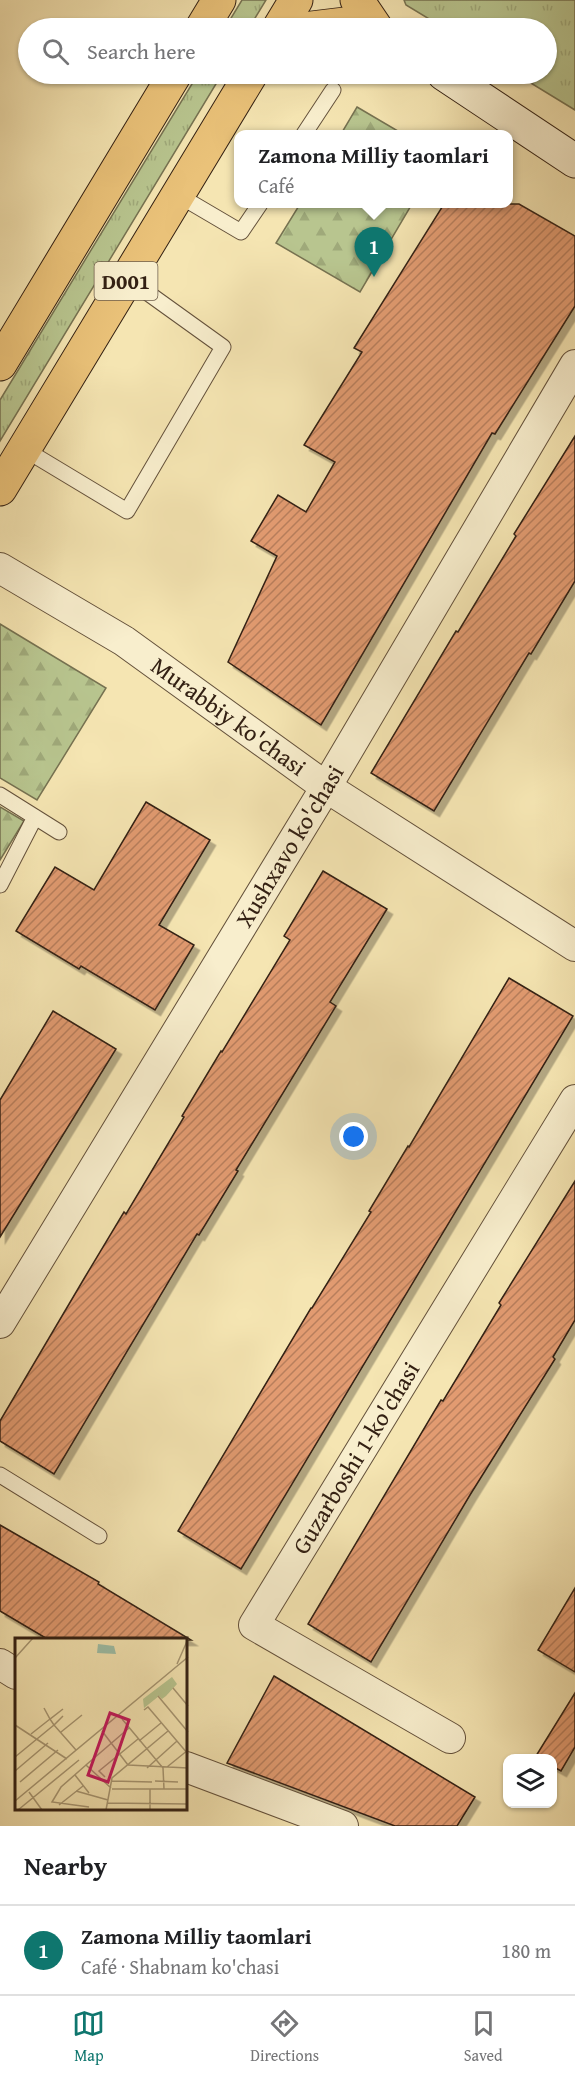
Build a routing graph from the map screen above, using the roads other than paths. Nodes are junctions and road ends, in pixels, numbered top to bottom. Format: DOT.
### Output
graph roads {
  1 [pos="219,0"];
  2 [pos="296,0"];
  3 [pos="357,0"];
  4 [pos="208,18"];
  5 [pos="285,18"];
  6 [pos="369,18"];
  7 [pos="169,84"];
  8 [pos="245,84"];
  9 [pos="459,84"];
  10 [pos="333,90"];
  11 [pos="307,130"];
  12 [pos="575,161"];
  13 [pos="178,195"];
  14 [pos="257,208"];
  15 [pos="127,278"];
  16 [pos="0,364"];
  17 [pos="575,365"];
  18 [pos="24,449"];
  19 [pos="0,489"];
  20 [pos="0,568"];
  21 [pos="326,788"];
  22 [pos="0,795"];
  23 [pos="35,817"];
  24 [pos="59,832"];
  25 [pos="0,885"];
  26 [pos="575,946"];
  27 [pos="575,1100"];
  28 [pos="0,1323"];
  29 [pos="0,1475"];
  30 [pos="99,1536"];
  31 [pos="0,1664"];
  32 [pos="15,1673"];
  33 [pos="450,1738"];
  34 [pos="188,1768"];
  35 [pos="342,1826"];
  1 -- 4 [label="highway"];
  2 -- 5 [label="highway"];
  3 -- 6 [label="highway"];
  7 -- 16 [label="highway, D001"];
  8 -- 13 [label="highway, D001"];
  9 -- 12 [label="street"];
  10 -- 11 [label="lane"];
  13 -- 14 [label="lane"];
  13 -- 15 [label="highway, D001"];
  15 -- 18 [label="highway, D001"];
  15 -- 18 [label="lane"];
  17 -- 21 [label="street, Xushxavo ko'chasi"];
  18 -- 19 [label="highway, D001"];
  20 -- 21 [label="street, Murabbiy ko'chasi"];
  21 -- 26 [label="street, Murabbiy ko'chasi"];
  21 -- 28 [label="street, Xushxavo ko'chasi"];
  22 -- 23 [label="lane"];
  23 -- 24 [label="lane"];
  23 -- 25 [label="lane"];
  27 -- 33 [label="street, Guzarboshi 1-ko'chasi"];
  29 -- 30 [label="lane"];
  31 -- 32 [label="street"];
  34 -- 35 [label="street"];
}
